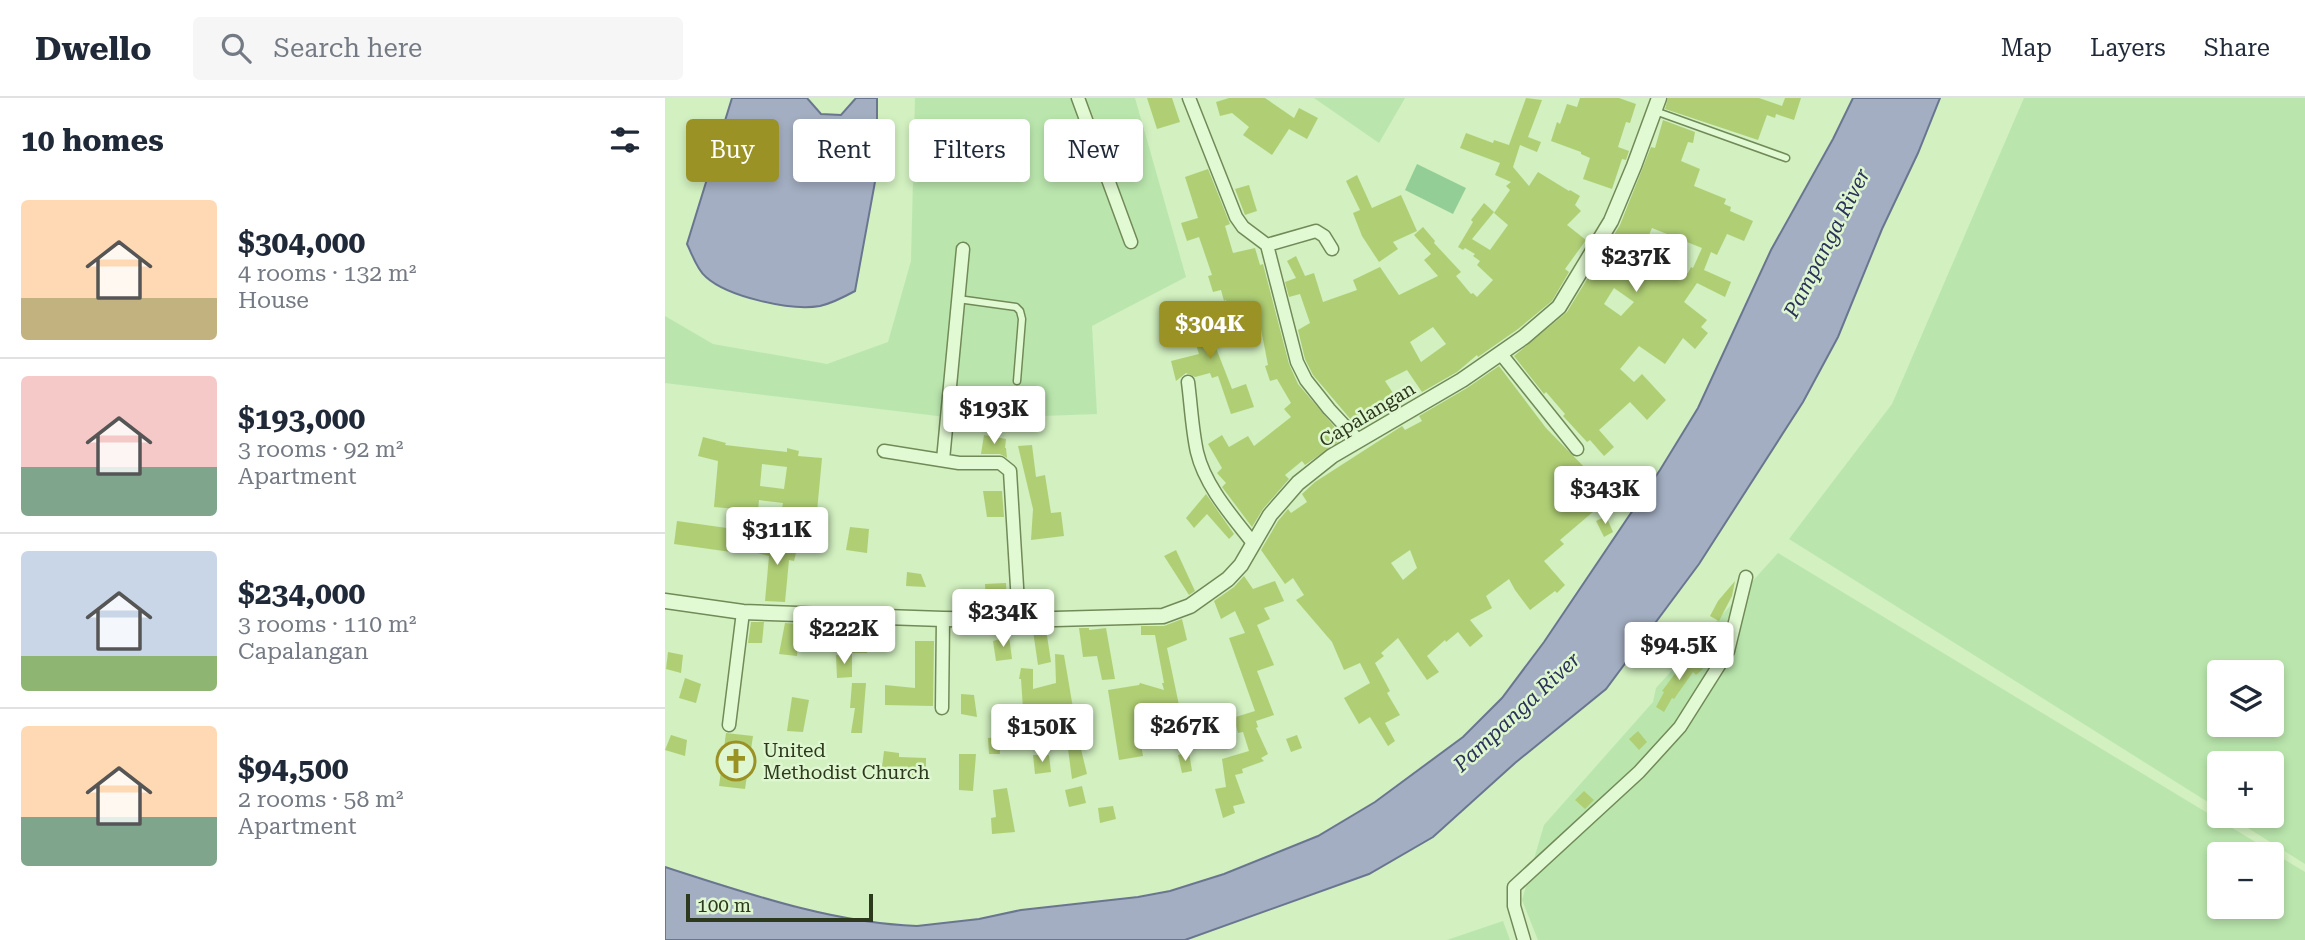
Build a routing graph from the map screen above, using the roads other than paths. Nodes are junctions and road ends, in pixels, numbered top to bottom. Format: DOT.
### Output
graph roads {
  1 [pos="1078,98"];
  2 [pos="1189,98"];
  3 [pos="1657,104"];
  4 [pos="1786,158"];
  5 [pos="1131,242"];
  6 [pos="1268,245"];
  7 [pos="963,249"];
  8 [pos="1332,249"];
  9 [pos="958,299"];
  10 [pos="1501,354"];
  11 [pos="1017,381"];
  12 [pos="1188,382"];
  13 [pos="1358,440"];
  14 [pos="1577,449"];
  15 [pos="884,451"];
  16 [pos="943,460"];
  17 [pos="1254,543"];
  18 [pos="1746,577"];
  19 [pos="665,601"];
  20 [pos="743,612"];
  21 [pos="943,620"];
  22 [pos="1019,620"];
  23 [pos="942,708"];
  24 [pos="729,725"];
  25 [pos="1524,940"];
  1 -- 5 [label="street"];
  2 -- 6 [label="street"];
  3 -- 4 [label="lane"];
  3 -- 10 [label="street, Capalangan"];
  6 -- 8 [label="street"];
  6 -- 13 [label="street"];
  7 -- 9 [label="street"];
  9 -- 11 [label="lane"];
  9 -- 16 [label="street"];
  10 -- 13 [label="street, Capalangan"];
  10 -- 14 [label="street"];
  12 -- 17 [label="street"];
  13 -- 17 [label="street, Capalangan"];
  15 -- 16 [label="street"];
  16 -- 22 [label="street"];
  17 -- 22 [label="street, Capalangan"];
  18 -- 25 [label="street"];
  19 -- 20 [label="street, Capalangan"];
  20 -- 21 [label="street, Capalangan"];
  20 -- 24 [label="street"];
  21 -- 22 [label="street, Capalangan"];
  21 -- 23 [label="street"];
}
